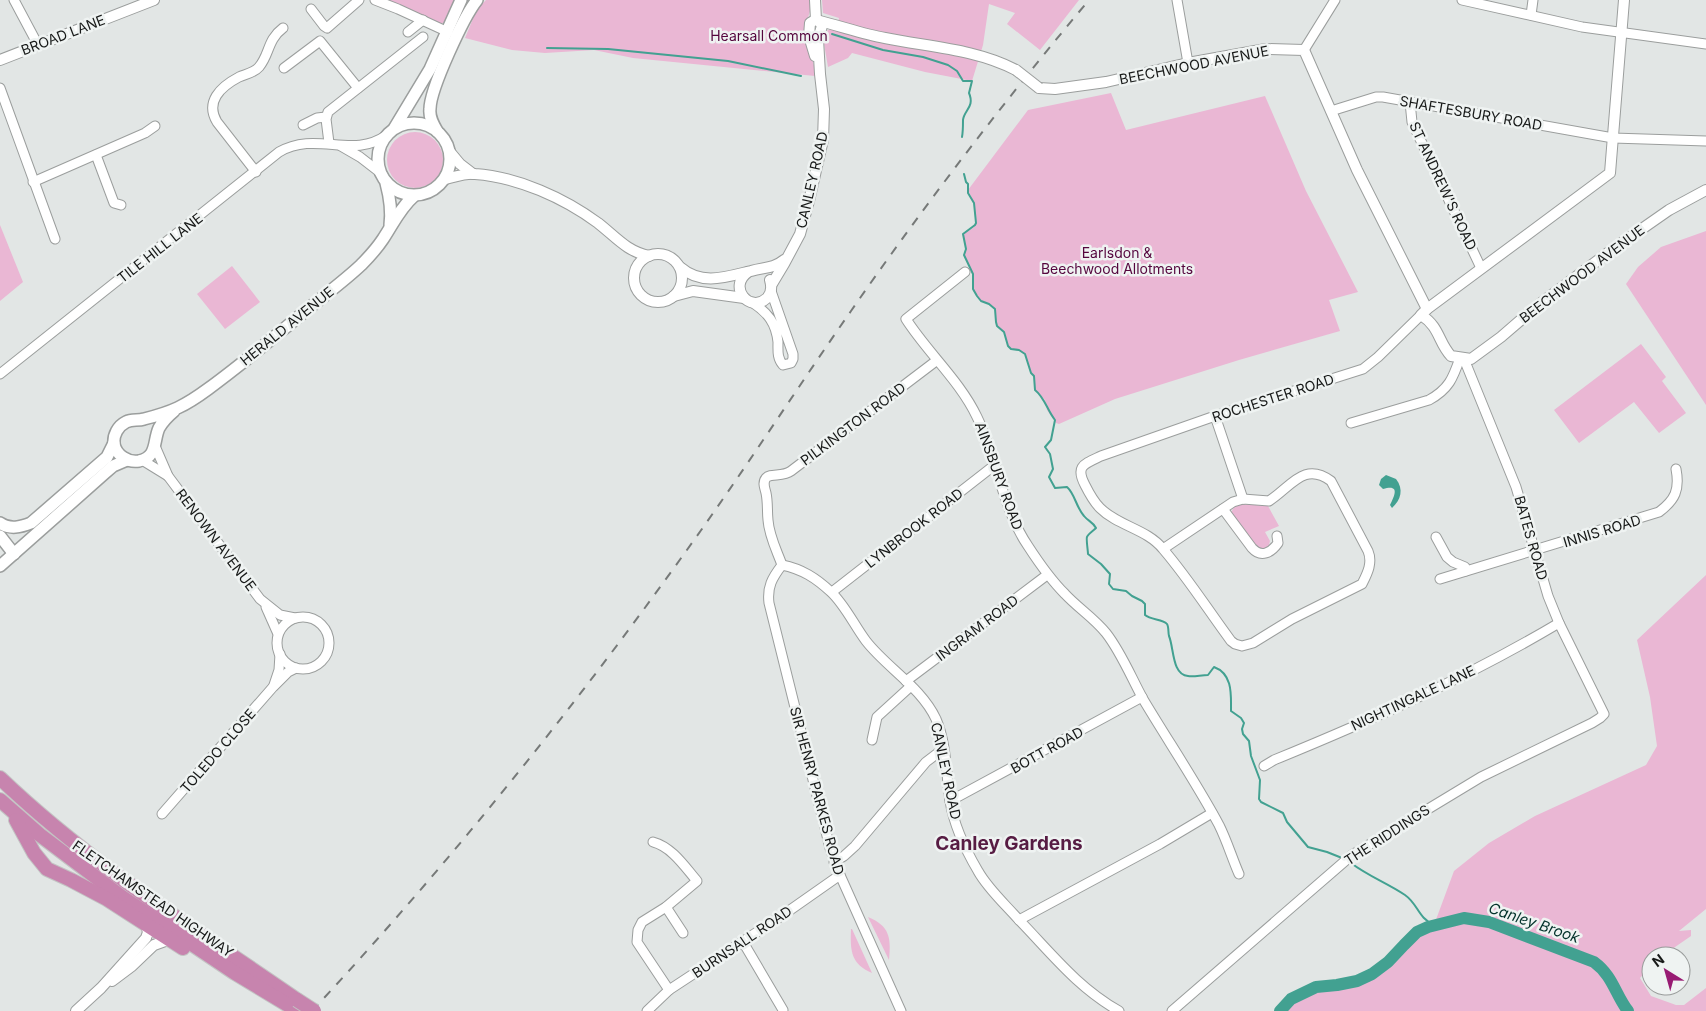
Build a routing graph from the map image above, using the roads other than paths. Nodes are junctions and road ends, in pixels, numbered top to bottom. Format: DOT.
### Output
graph roads {
  1 [pos="14,0"];
  2 [pos="154,0"];
  3 [pos="359,0"];
  4 [pos="375,0"];
  5 [pos="461,0"];
  6 [pos="477,0"];
  7 [pos="815,0"];
  8 [pos="1177,0"];
  9 [pos="1335,0"];
  10 [pos="1462,0"];
  11 [pos="1534,0"];
  12 [pos="1624,0"];
  13 [pos="311,9"];
  14 [pos="1531,15"];
  15 [pos="423,20"];
  16 [pos="817,25"];
  17 [pos="283,28"];
  18 [pos="408,32"];
  19 [pos="448,32"];
  20 [pos="1621,33"];
  21 [pos="423,37"];
  22 [pos="1706,44"];
  23 [pos="38,45"];
  24 [pos="1304,50"];
  25 [pos="0,60"];
  26 [pos="1188,63"];
  27 [pos="284,68"];
  28 [pos="0,88"];
  29 [pos="358,88"];
  30 [pos="1410,102"];
  31 [pos="1331,112"];
  32 [pos="326,117"];
  33 [pos="303,126"];
  34 [pos="150,127"];
  35 [pos="391,131"];
  36 [pos="438,132"];
  37 [pos="1613,138"];
  38 [pos="1706,141"];
  39 [pos="332,144"];
  40 [pos="450,152"];
  41 [pos="96,155"];
  42 [pos="256,172"];
  43 [pos="473,174"];
  44 [pos="384,179"];
  45 [pos="445,179"];
  46 [pos="33,182"];
  47 [pos="1706,190"];
  48 [pos="414,196"];
  49 [pos="115,206"];
  50 [pos="47,218"];
  51 [pos="38,221"];
  52 [pos="389,230"];
  53 [pos="55,240"];
  54 [pos="619,241"];
  55 [pos="790,254"];
  56 [pos="649,256"];
  57 [pos="680,267"];
  58 [pos="636,268"];
  59 [pos="1481,268"];
  60 [pos="753,271"];
  61 [pos="965,272"];
  62 [pos="771,288"];
  63 [pos="674,296"];
  64 [pos="748,300"];
  65 [pos="1424,312"];
  66 [pos="1462,359"];
  67 [pos="936,361"];
  68 [pos="0,374"];
  69 [pos="174,411"];
  70 [pos="1216,416"];
  71 [pos="142,420"];
  72 [pos="1351,423"];
  73 [pos="156,442"];
  74 [pos="114,443"];
  75 [pos="128,460"];
  76 [pos="142,460"];
  77 [pos="996,464"];
  78 [pos="1676,469"];
  79 [pos="168,476"];
  80 [pos="1243,499"];
  81 [pos="1223,509"];
  82 [pos="0,523"];
  83 [pos="0,536"];
  84 [pos="1277,536"];
  85 [pos="1436,537"];
  86 [pos="1163,549"];
  87 [pos="1535,551"];
  88 [pos="14,554"];
  89 [pos="782,565"];
  90 [pos="0,566"];
  91 [pos="1466,570"];
  92 [pos="1048,575"];
  93 [pos="1440,579"];
  94 [pos="832,592"];
  95 [pos="265,604"];
  96 [pos="294,618"];
  97 [pos="1559,623"];
  98 [pos="278,634"];
  99 [pos="280,654"];
  100 [pos="296,668"];
  101 [pos="908,683"];
  102 [pos="273,687"];
  103 [pos="1142,697"];
  104 [pos="1604,714"];
  105 [pos="872,740"];
  106 [pos="943,749"];
  107 [pos="1264,766"];
  108 [pos="0,778"];
  109 [pos="0,800"];
  110 [pos="950,801"];
  111 [pos="12,811"];
  112 [pos="1212,813"];
  113 [pos="162,814"];
  114 [pos="653,842"];
  115 [pos="834,862"];
  116 [pos="1239,874"];
  117 [pos="840,875"];
  118 [pos="666,907"];
  119 [pos="1019,920"];
  120 [pos="146,932"];
  121 [pos="684,933"];
  122 [pos="171,942"];
  123 [pos="743,942"];
  124 [pos="235,973"];
  125 [pos="100,988"];
  126 [pos="670,990"];
  127 [pos="296,1006"];
  128 [pos="783,1010"];
  129 [pos="76,1011"];
  130 [pos="314,1011"];
  131 [pos="647,1011"];
  132 [pos="901,1011"];
  133 [pos="1119,1011"];
  134 [pos="1172,1011"];
  1 -- 23 [label="street"];
  2 -- 23 [label="street, BROAD LANE"];
  3 -- 13 [label="street"];
  4 -- 15 [label="street"];
  5 -- 19 [label="main road"];
  6 -- 36 [label="main road"];
  7 -- 16 [label="street, CANLEY ROAD"];
  8 -- 26 [label="street"];
  9 -- 24 [label="street"];
  10 -- 14 [label="street"];
  11 -- 14 [label="street"];
  12 -- 20 [label="street, ROCHESTER ROAD"];
  14 -- 20 [label="street"];
  15 -- 18 [label="street"];
  15 -- 19 [label="street"];
  16 -- 26 [label="street, BEECHWOOD AVENUE, bridge"];
  16 -- 55 [label="street, CANLEY ROAD"];
  17 -- 42 [label="street"];
  19 -- 35 [label="main road"];
  20 -- 22 [label="street"];
  20 -- 37 [label="street, ROCHESTER ROAD"];
  21 -- 29 [label="street"];
  23 -- 25 [label="street, BROAD LANE"];
  24 -- 26 [label="street, BEECHWOOD AVENUE"];
  24 -- 31 [label="street"];
  27 -- 29 [label="street"];
  28 -- 46 [label="street"];
  29 -- 32 [label="street"];
  30 -- 31 [label="street, SHAFTESBURY ROAD"];
  30 -- 37 [label="street, SHAFTESBURY ROAD"];
  30 -- 59 [label="street, ST ANDREW'S ROAD"];
  31 -- 65 [label="street"];
  32 -- 33 [label="street"];
  32 -- 39 [label="street"];
  34 -- 41 [label="street"];
  35 -- 36 [label="main road"];
  35 -- 39 [label="street, TILE HILL LANE"];
  35 -- 44 [label="main road"];
  36 -- 40 [label="main road"];
  37 -- 38 [label="street, SHAFTESBURY ROAD"];
  37 -- 59 [label="street, ROCHESTER ROAD"];
  39 -- 42 [label="street, TILE HILL LANE"];
  39 -- 44 [label="street, TILE HILL LANE"];
  40 -- 43 [label="street"];
  40 -- 45 [label="main road"];
  41 -- 46 [label="street"];
  41 -- 49 [label="street"];
  42 -- 68 [label="street, TILE HILL LANE"];
  43 -- 45 [label="street"];
  43 -- 54 [label="street"];
  44 -- 48 [label="main road"];
  44 -- 52 [label="main road"];
  45 -- 48 [label="main road"];
  46 -- 50 [label="street"];
  47 -- 66 [label="street, BEECHWOOD AVENUE"];
  48 -- 52 [label="main road, HERALD AVENUE"];
  50 -- 51 [label="street"];
  50 -- 53 [label="street"];
  52 -- 69 [label="main road, HERALD AVENUE"];
  54 -- 56 [label="street"];
  54 -- 58 [label="street"];
  55 -- 60 [label="street"];
  55 -- 62 [label="street, CANLEY ROAD"];
  56 -- 57 [label="street"];
  56 -- 58 [label="street"];
  57 -- 60 [label="street"];
  57 -- 63 [label="street"];
  58 -- 63 [label="street"];
  59 -- 65 [label="street, ROCHESTER ROAD"];
  60 -- 62 [label="street"];
  60 -- 64 [label="street"];
  61 -- 67 [label="street, AINSBURY ROAD"];
  62 -- 64 [label="street"];
  62 -- 64 [label="street"];
  63 -- 64 [label="street"];
  65 -- 66 [label="street"];
  65 -- 70 [label="street, ROCHESTER ROAD"];
  66 -- 72 [label="street"];
  66 -- 87 [label="street, BATES ROAD"];
  67 -- 77 [label="street, AINSBURY ROAD"];
  67 -- 89 [label="street, PILKINGTON ROAD"];
  69 -- 71 [label="main road, HERALD AVENUE"];
  69 -- 73 [label="main road, HERALD AVENUE"];
  70 -- 80 [label="street"];
  70 -- 86 [label="street, ROCHESTER ROAD"];
  71 -- 73 [label="main road"];
  71 -- 74 [label="main road, HERALD AVENUE"];
  73 -- 76 [label="main road, HERALD AVENUE"];
  73 -- 79 [label="street, RENOWN AVENUE"];
  74 -- 75 [label="main road"];
  74 -- 82 [label="main road, HERALD AVENUE"];
  75 -- 76 [label="main road"];
  75 -- 88 [label="main road"];
  76 -- 79 [label="street, RENOWN AVENUE"];
  77 -- 92 [label="street, AINSBURY ROAD"];
  77 -- 94 [label="street, LYNBROOK ROAD"];
  78 -- 87 [label="street, INNIS ROAD"];
  79 -- 95 [label="street, RENOWN AVENUE"];
  80 -- 81 [label="street"];
  80 -- 86 [label="street, ROCHESTER ROAD"];
  81 -- 84 [label="street"];
  81 -- 86 [label="street"];
  83 -- 88 [label="main road"];
  85 -- 91 [label="street"];
  87 -- 91 [label="street, INNIS ROAD"];
  87 -- 97 [label="street, BATES ROAD"];
  88 -- 90 [label="main road"];
  89 -- 94 [label="street, CANLEY ROAD"];
  89 -- 115 [label="street, SIR HENRY PARKES ROAD"];
  91 -- 93 [label="street, INNIS ROAD"];
  92 -- 101 [label="street, INGRAM ROAD"];
  92 -- 103 [label="street, AINSBURY ROAD"];
  94 -- 101 [label="street, CANLEY ROAD"];
  95 -- 96 [label="street, RENOWN AVENUE"];
  95 -- 98 [label="street, RENOWN AVENUE"];
  96 -- 98 [label="street"];
  96 -- 100 [label="street"];
  97 -- 104 [label="street, BATES ROAD"];
  97 -- 107 [label="street, NIGHTINGALE LANE"];
  98 -- 99 [label="street"];
  99 -- 100 [label="street"];
  99 -- 102 [label="street, TOLEDO CLOSE"];
  100 -- 102 [label="street, TOLEDO CLOSE"];
  101 -- 105 [label="street, INGRAM ROAD"];
  101 -- 106 [label="street, CANLEY ROAD"];
  102 -- 113 [label="street, TOLEDO CLOSE"];
  103 -- 110 [label="street, BOTT ROAD"];
  103 -- 112 [label="street, AINSBURY ROAD"];
  104 -- 134 [label="street, THE RIDDINGS"];
  106 -- 110 [label="street, CANLEY ROAD"];
  106 -- 115 [label="street"];
  108 -- 127 [label="highway, FLETCHAMSTEAD HIGHWAY"];
  109 -- 111 [label="highway, FLETCHAMSTEAD HIGHWAY"];
  110 -- 119 [label="street, CANLEY ROAD"];
  111 -- 120 [label="highway"];
  111 -- 124 [label="highway, FLETCHAMSTEAD HIGHWAY"];
  112 -- 116 [label="street, AINSBURY ROAD"];
  112 -- 119 [label="street"];
  114 -- 118 [label="street"];
  115 -- 117 [label="street, SIR HENRY PARKES ROAD"];
  117 -- 123 [label="street, BURNSALL ROAD"];
  117 -- 132 [label="street, SIR HENRY PARKES ROAD"];
  118 -- 121 [label="street"];
  118 -- 126 [label="street"];
  119 -- 133 [label="street, CANLEY ROAD"];
  120 -- 122 [label="highway"];
  120 -- 125 [label="street"];
  122 -- 124 [label="highway"];
  122 -- 125 [label="street"];
  123 -- 126 [label="street, BURNSALL ROAD"];
  123 -- 128 [label="street"];
  124 -- 127 [label="highway, FLETCHAMSTEAD HIGHWAY"];
  125 -- 129 [label="street"];
  126 -- 131 [label="street, BURNSALL ROAD"];
  127 -- 130 [label="highway, FLETCHAMSTEAD HIGHWAY, bridge"];
}
